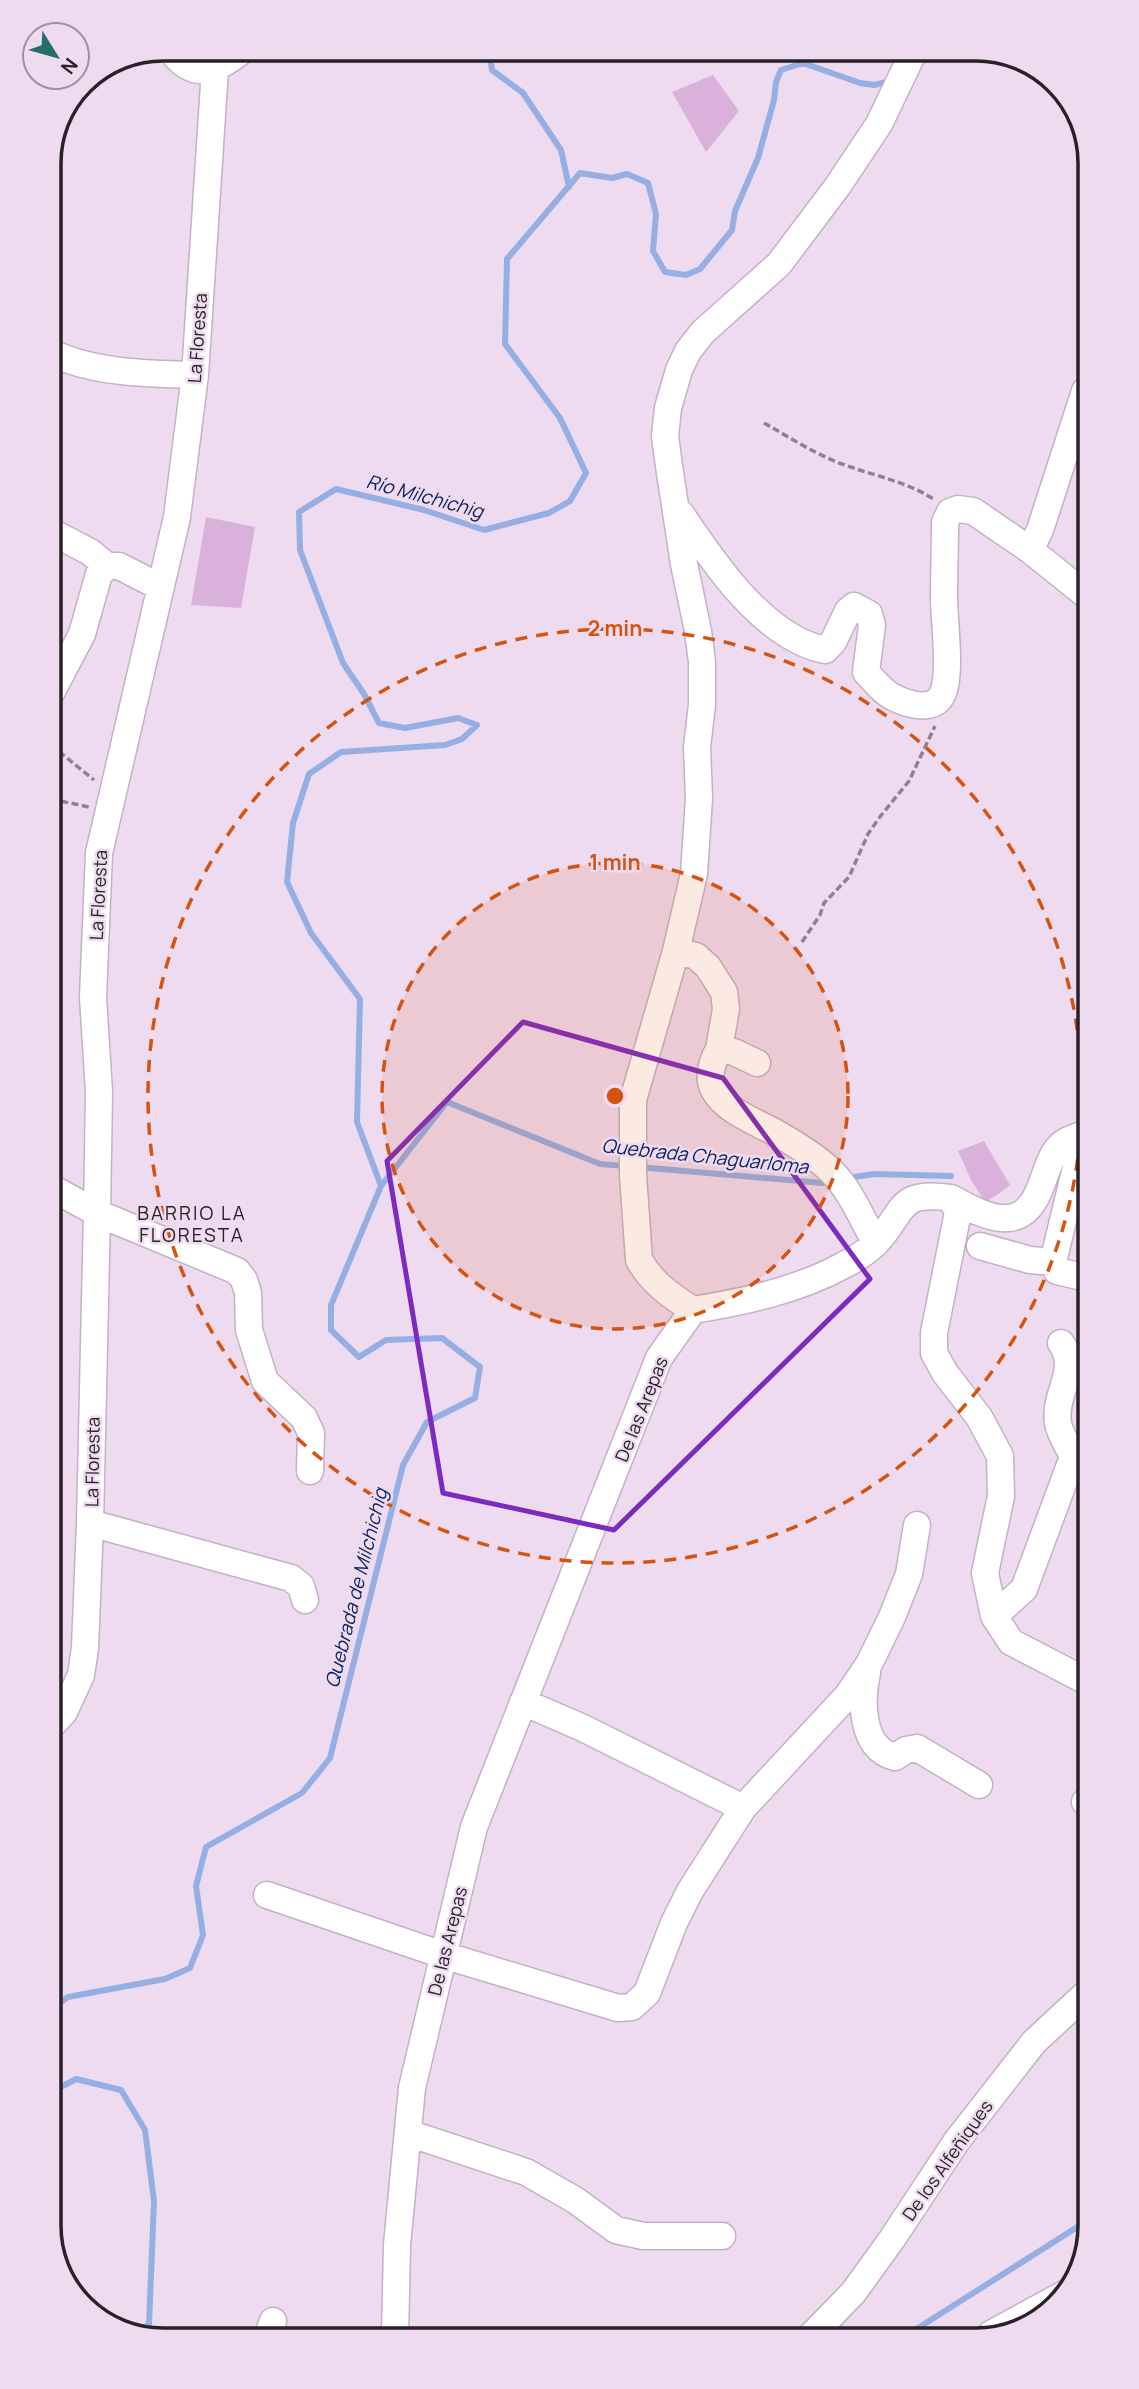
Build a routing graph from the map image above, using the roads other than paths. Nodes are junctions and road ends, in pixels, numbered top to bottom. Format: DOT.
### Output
graph roads {
  1 [pos="182,61"];
  2 [pos="227,61"];
  3 [pos="909,61"];
  4 [pos="215,69"];
  5 [pos="61,357"];
  6 [pos="195,375"];
  7 [pos="1078,413"];
  8 [pos="677,508"];
  9 [pos="61,537"];
  10 [pos="1030,550"];
  11 [pos="107,566"];
  12 [pos="160,587"];
  13 [pos="1078,588"];
  14 [pos="61,674"];
  15 [pos="676,951"];
  16 [pos="719,1049"];
  17 [pos="757,1063"];
  18 [pos="1078,1137"];
  19 [pos="1078,1181"];
  20 [pos="61,1193"];
  21 [pos="951,1198"];
  22 [pos="97,1213"];
  23 [pos="876,1243"];
  24 [pos="980,1245"];
  25 [pos="1053,1262"];
  26 [pos="1078,1276"];
  27 [pos="693,1310"];
  28 [pos="1061,1343"];
  29 [pos="1078,1452"];
  30 [pos="1078,1463"];
  31 [pos="310,1471"];
  32 [pos="90,1523"];
  33 [pos="917,1525"];
  34 [pos="305,1600"];
  35 [pos="994,1616"];
  36 [pos="869,1664"];
  37 [pos="1078,1677"];
  38 [pos="523,1702"];
  39 [pos="61,1715"];
  40 [pos="979,1785"];
  41 [pos="743,1808"];
  42 [pos="267,1895"];
  43 [pos="443,1955"];
  44 [pos="1078,2001"];
  45 [pos="408,2133"];
  46 [pos="722,2236"];
  47 [pos="396,2328"];
  48 [pos="820,2328"];
  1 -- 4 [label="street"];
  2 -- 4 [label="street"];
  3 -- 8 [label="street"];
  4 -- 6 [label="street, La Floresta"];
  5 -- 6 [label="street"];
  6 -- 12 [label="street, La Floresta"];
  7 -- 10 [label="street"];
  8 -- 10 [label="street"];
  8 -- 15 [label="street"];
  9 -- 11 [label="street"];
  10 -- 13 [label="street"];
  11 -- 12 [label="street"];
  11 -- 14 [label="street"];
  12 -- 22 [label="street, La Floresta"];
  15 -- 16 [label="street"];
  15 -- 27 [label="street"];
  16 -- 17 [label="street"];
  16 -- 23 [label="street"];
  18 -- 21 [label="street"];
  19 -- 25 [label="street"];
  20 -- 22 [label="street"];
  21 -- 23 [label="street"];
  21 -- 35 [label="street"];
  22 -- 31 [label="street"];
  22 -- 32 [label="street, La Floresta"];
  23 -- 27 [label="street"];
  24 -- 25 [label="street"];
  25 -- 26 [label="street"];
  27 -- 38 [label="street, De las Arepas"];
  28 -- 29 [label="street"];
  30 -- 35 [label="street"];
  32 -- 34 [label="street"];
  32 -- 39 [label="street, La Floresta"];
  33 -- 36 [label="street"];
  35 -- 37 [label="street"];
  36 -- 40 [label="street"];
  36 -- 41 [label="street"];
  38 -- 41 [label="street"];
  38 -- 43 [label="street, De las Arepas"];
  41 -- 43 [label="street"];
  42 -- 43 [label="street"];
  43 -- 45 [label="street, De las Arepas"];
  44 -- 48 [label="street, De los Alfeñiques"];
  45 -- 46 [label="street"];
  45 -- 47 [label="street, De las Arepas"];
}
